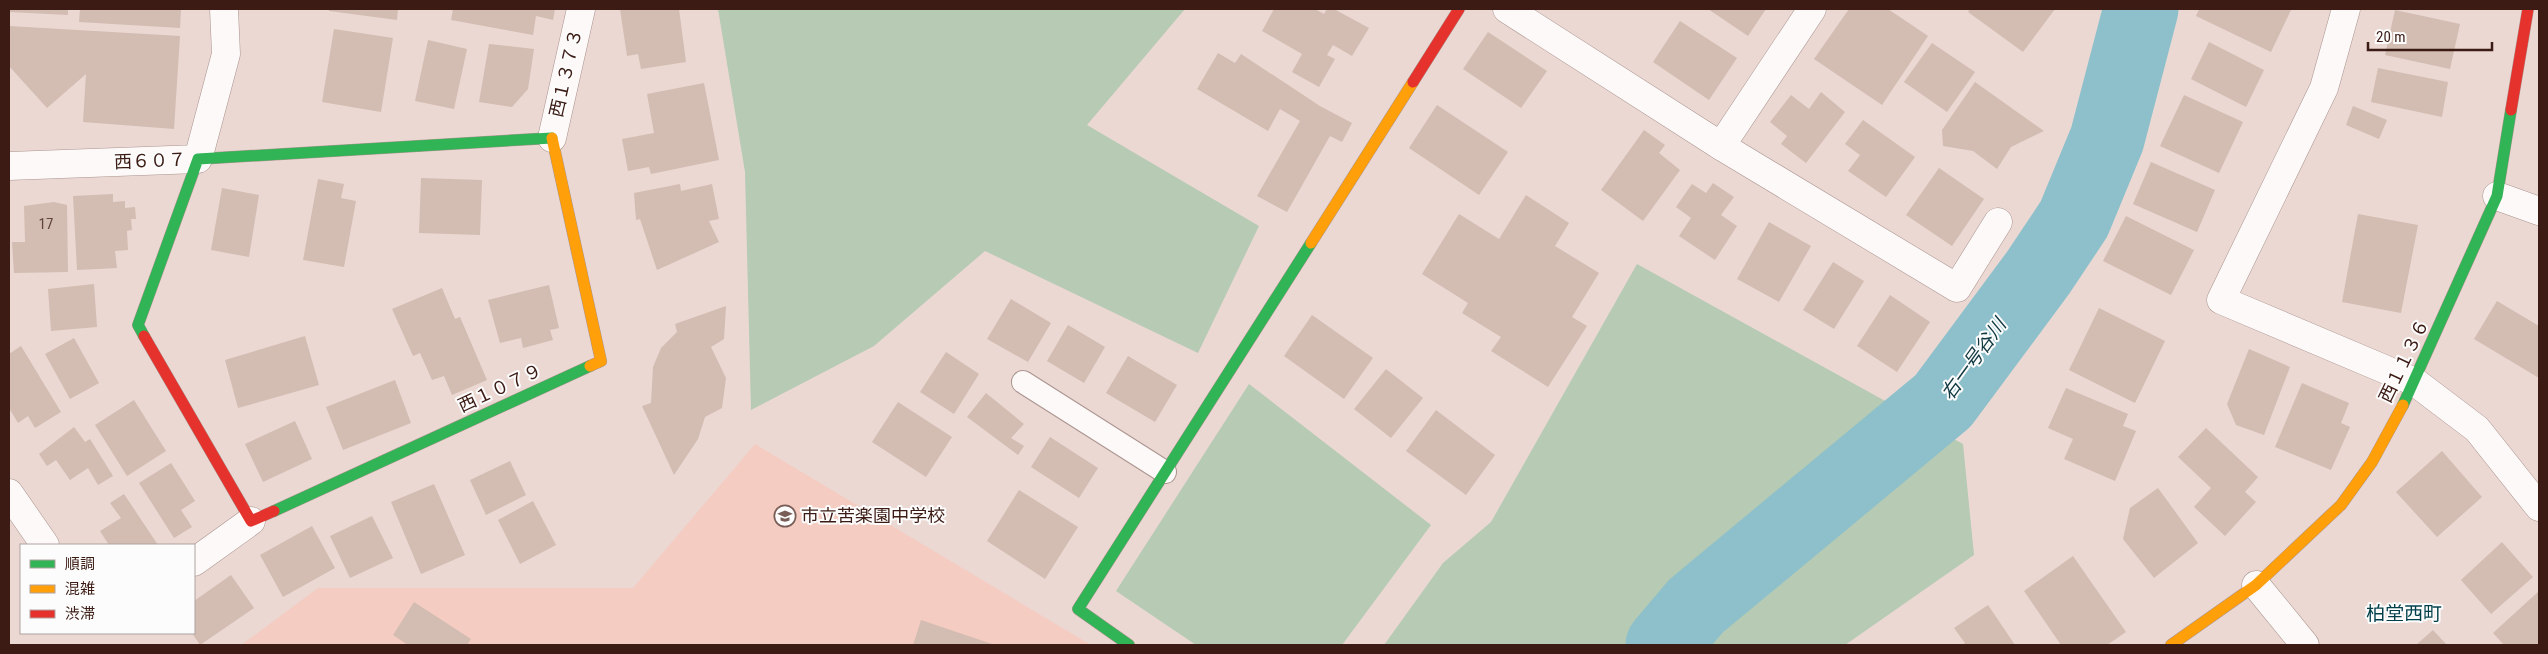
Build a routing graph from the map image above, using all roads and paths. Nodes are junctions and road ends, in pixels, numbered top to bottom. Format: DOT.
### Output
graph roads {
  1 [pos="224,9"];
  2 [pos="581,9"];
  3 [pos="1459,9"];
  4 [pos="1507,9"];
  5 [pos="1812,9"];
  6 [pos="2346,9"];
  7 [pos="2528,9"];
  8 [pos="552,138"];
  9 [pos="1721,146"];
  10 [pos="198,159"];
  11 [pos="9,166"];
  12 [pos="2497,196"];
  13 [pos="2539,212"];
  14 [pos="1998,222"];
  15 [pos="1023,382"];
  16 [pos="2415,382"];
  17 [pos="1165,472"];
  18 [pos="9,493"];
  19 [pos="2539,507"];
  20 [pos="251,521"];
  21 [pos="44,544"];
  22 [pos="195,561"];
  23 [pos="2256,585"];
  24 [pos="1129,645"];
  25 [pos="2171,645"];
  26 [pos="2305,645"];
  1 -- 10 [label="street, 西６０７"];
  2 -- 8 [label="street, 西１３７３"];
  3 -- 17 [label="street"];
  4 -- 9 [label="street"];
  5 -- 9 [label="street"];
  6 -- 16 [label="street"];
  7 -- 12 [label="street, 西１１３６"];
  8 -- 10 [label="street"];
  8 -- 20 [label="street, 西１０７９"];
  9 -- 14 [label="street"];
  10 -- 11 [label="street, 西６０７"];
  10 -- 20 [label="street"];
  12 -- 13 [label="street"];
  12 -- 16 [label="street, 西１１３６"];
  15 -- 17 [label="lane"];
  16 -- 19 [label="street"];
  16 -- 23 [label="street, 西１１３６"];
  17 -- 24 [label="street"];
  18 -- 21 [label="street"];
  20 -- 22 [label="street"];
  23 -- 25 [label="street, 西１１３６"];
  23 -- 26 [label="street"];
}
